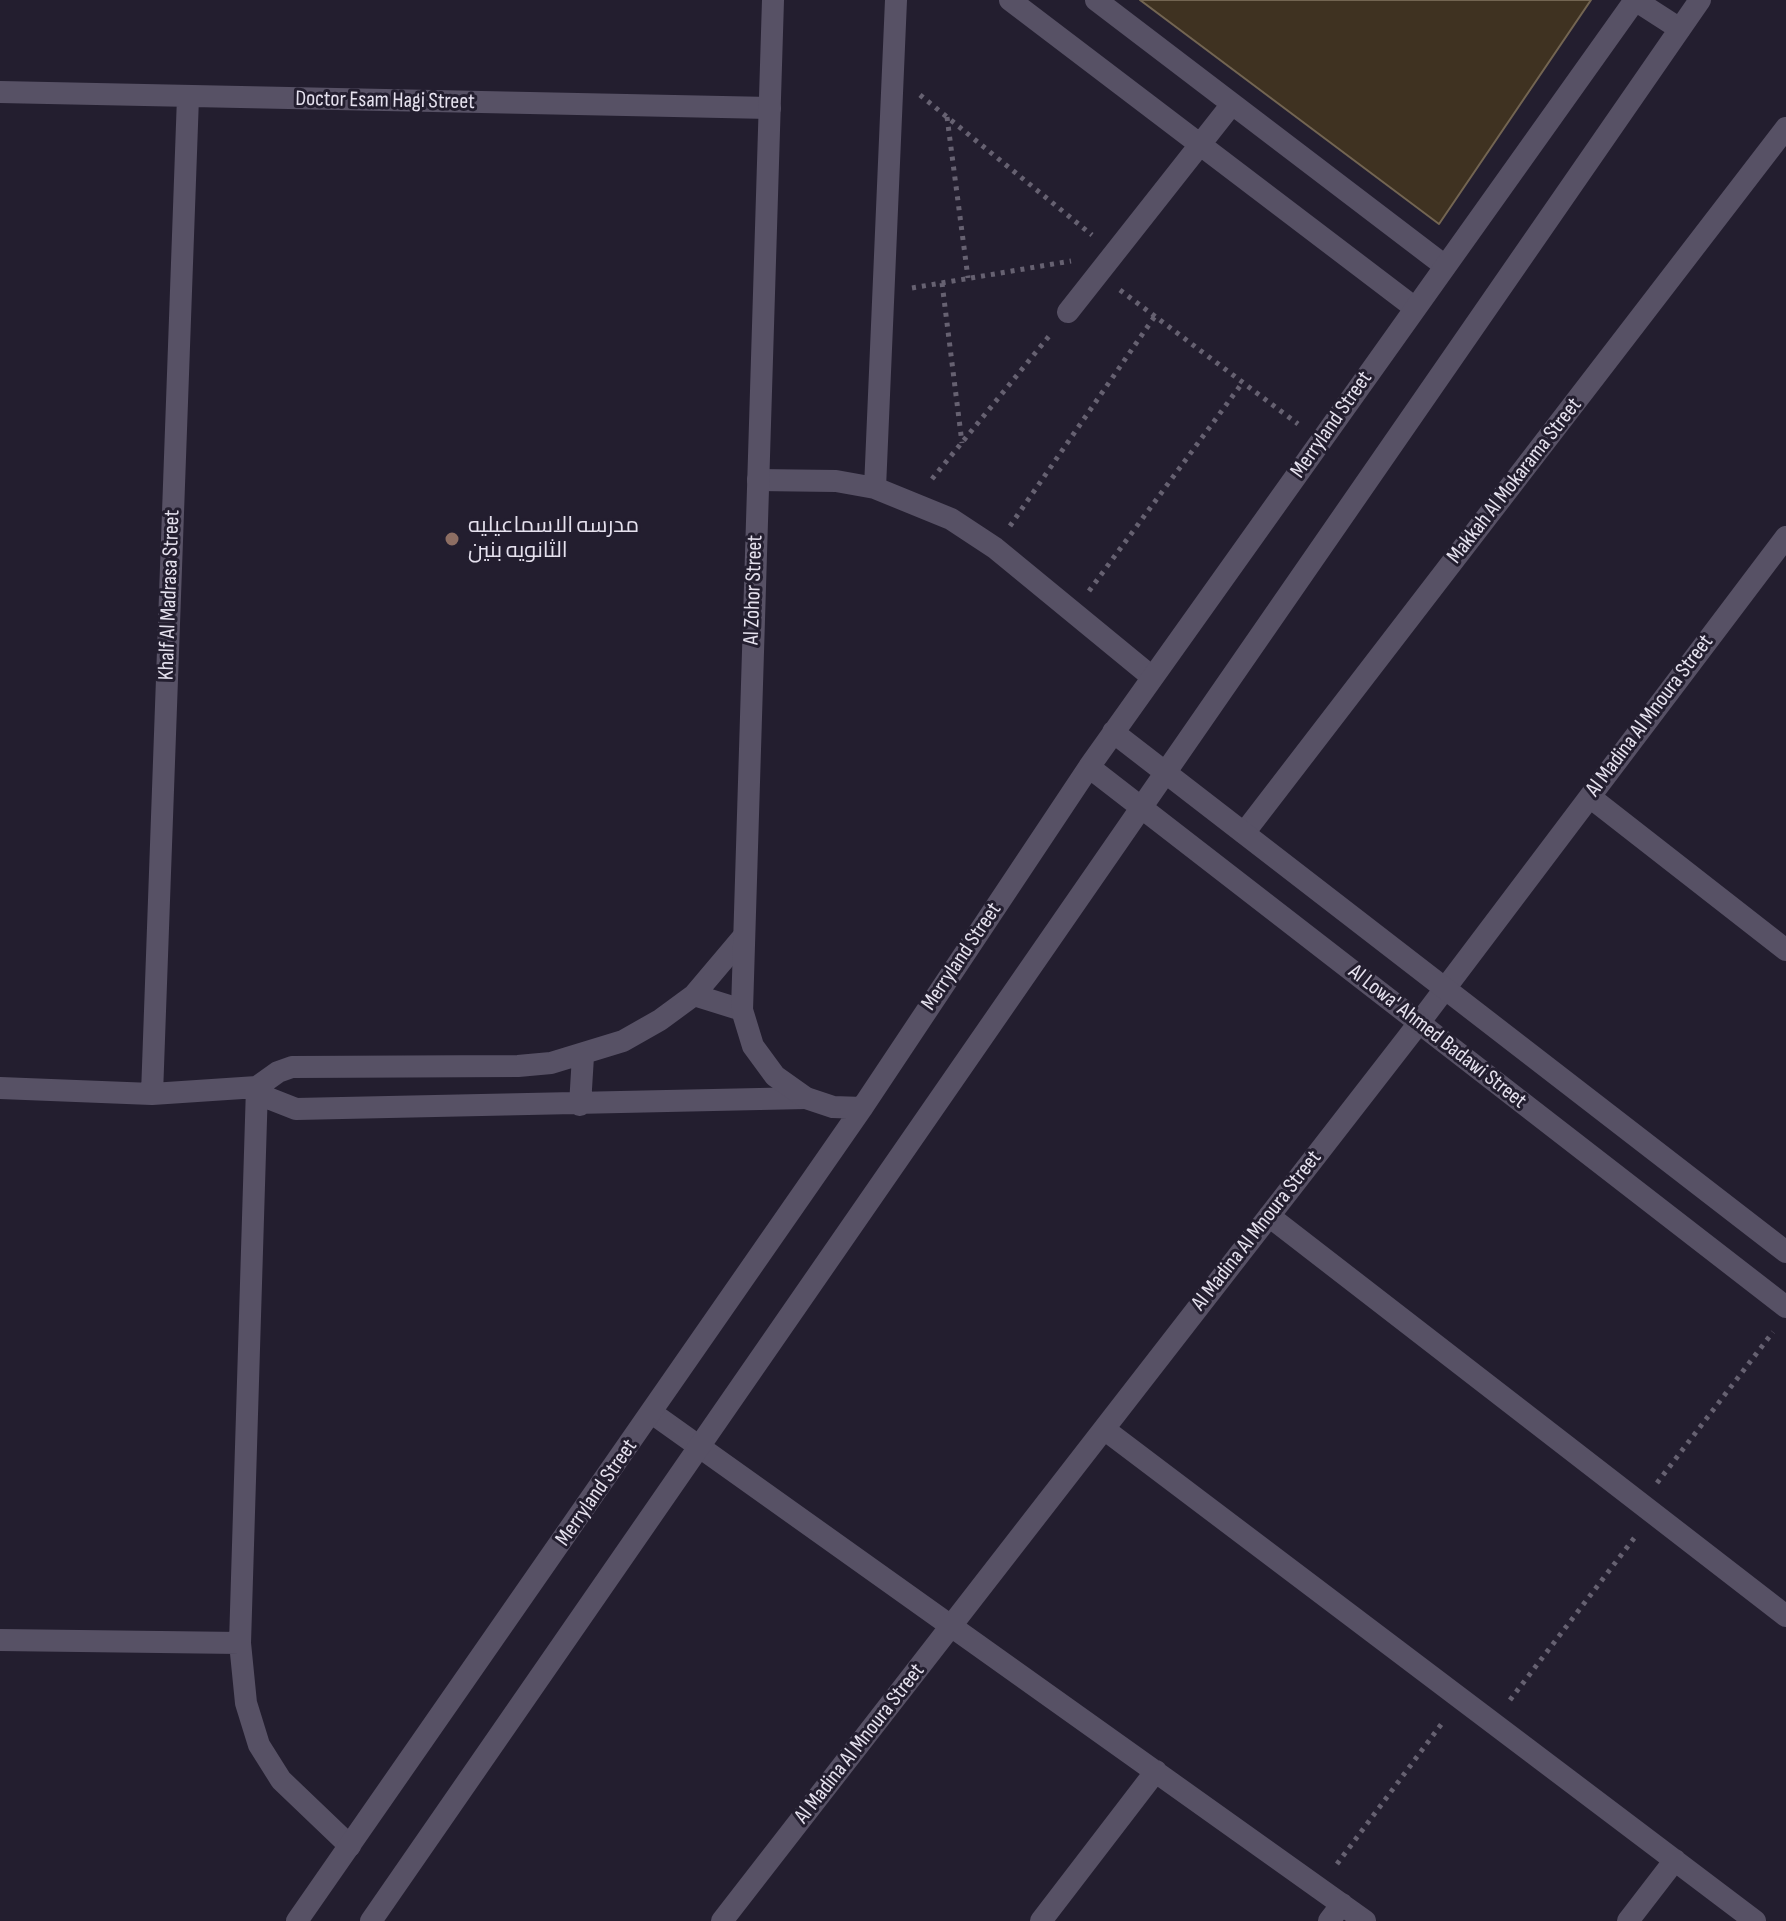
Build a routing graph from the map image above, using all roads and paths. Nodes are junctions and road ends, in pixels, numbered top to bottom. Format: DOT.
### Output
graph roads {
  1 [pos="773,0"];
  2 [pos="896,0"];
  3 [pos="1010,0"];
  4 [pos="1096,0"];
  5 [pos="1635,0"];
  6 [pos="1700,0"];
  7 [pos="1680,29"];
  8 [pos="893,72"];
  9 [pos="0,92"];
  10 [pos="188,97"];
  11 [pos="1232,104"];
  12 [pos="770,108"];
  13 [pos="947,116"];
  14 [pos="1786,128"];
  15 [pos="1200,145"];
  16 [pos="1115,254"];
  17 [pos="1445,266"];
  18 [pos="1098,274"];
  19 [pos="968,278"];
  20 [pos="942,283"];
  21 [pos="883,293"];
  22 [pos="1415,308"];
  23 [pos="1068,312"];
  24 [pos="1155,316"];
  25 [pos="1243,382"];
  26 [pos="1321,441"];
  27 [pos="962,443"];
  28 [pos="758,480"];
  29 [pos="875,488"];
  30 [pos="914,501"];
  31 [pos="1786,537"];
  32 [pos="995,548"];
  33 [pos="1073,612"];
  34 [pos="1152,677"];
  35 [pos="1113,732"];
  36 [pos="1089,767"];
  37 [pos="1166,773"];
  38 [pos="1590,797"];
  39 [pos="1141,808"];
  40 [pos="1244,833"];
  41 [pos="743,937"];
  42 [pos="1786,949"];
  43 [pos="1445,988"];
  44 [pos="694,995"];
  45 [pos="742,1010"];
  46 [pos="1419,1023"];
  47 [pos="583,1056"];
  48 [pos="257,1087"];
  49 [pos="0,1088"];
  50 [pos="152,1094"];
  51 [pos="806,1098"];
  52 [pos="580,1105"];
  53 [pos="862,1108"];
  54 [pos="1269,1216"];
  55 [pos="1786,1252"];
  56 [pos="1786,1307"];
  57 [pos="1776,1328"];
  58 [pos="652,1413"];
  59 [pos="1104,1429"];
  60 [pos="699,1446"];
  61 [pos="1647,1509"];
  62 [pos="1786,1616"];
  63 [pos="952,1626"];
  64 [pos="0,1640"];
  65 [pos="240,1643"];
  66 [pos="1461,1699"];
  67 [pos="1492,1722"];
  68 [pos="1156,1771"];
  69 [pos="350,1846"];
  70 [pos="1675,1860"];
  71 [pos="1319,1888"];
  72 [pos="1335,1913"];
  73 [pos="297,1921"];
  74 [pos="371,1921"];
  75 [pos="722,1921"];
  76 [pos="1041,1921"];
  77 [pos="1365,1921"];
  78 [pos="1628,1921"];
  79 [pos="1755,1921"];
  1 -- 12 [label="street, Al Zohor Street"];
  2 -- 8 [label="street"];
  3 -- 15 [label="street"];
  4 -- 11 [label="street"];
  5 -- 7 [label="street"];
  5 -- 17 [label="street, Merryland Street"];
  6 -- 7 [label="street"];
  7 -- 37 [label="street"];
  8 -- 13 [label="path"];
  8 -- 21 [label="street"];
  9 -- 10 [label="street, Doctor Esam Hagi Street"];
  10 -- 12 [label="street, Doctor Esam Hagi Street"];
  10 -- 50 [label="street, Khalf Al Madrasa Street"];
  11 -- 15 [label="street"];
  11 -- 17 [label="street"];
  12 -- 28 [label="street, Al Zohor Street"];
  13 -- 16 [label="path"];
  13 -- 19 [label="path"];
  14 -- 40 [label="street, Makkah Al Mokarama Street"];
  15 -- 16 [label="street"];
  15 -- 22 [label="street"];
  16 -- 18 [label="street"];
  16 -- 19 [label="path"];
  17 -- 22 [label="street, Merryland Street"];
  18 -- 23 [label="street"];
  18 -- 24 [label="path"];
  19 -- 20 [label="path"];
  20 -- 21 [label="path"];
  20 -- 27 [label="path"];
  21 -- 29 [label="street"];
  22 -- 26 [label="street, Merryland Street"];
  23 -- 27 [label="path"];
  24 -- 25 [label="path"];
  24 -- 32 [label="path"];
  25 -- 26 [label="path"];
  25 -- 33 [label="path"];
  26 -- 34 [label="street, Merryland Street"];
  27 -- 30 [label="path"];
  28 -- 29 [label="street"];
  28 -- 41 [label="street, Al Zohor Street"];
  29 -- 30 [label="street"];
  30 -- 32 [label="street"];
  31 -- 38 [label="street, Al Madina Al Mnoura Street"];
  32 -- 33 [label="street"];
  33 -- 34 [label="street"];
  34 -- 35 [label="street, Merryland Street"];
  35 -- 36 [label="street, Merryland Street"];
  35 -- 37 [label="street, Al Lowa' Ahmed Badawi Street"];
  36 -- 39 [label="street, Al Lowa' Ahmed Badawi Street"];
  36 -- 53 [label="street, Merryland Street"];
  37 -- 39 [label="street"];
  37 -- 40 [label="street, Al Lowa' Ahmed Badawi Street"];
  38 -- 42 [label="street"];
  38 -- 43 [label="street, Al Madina Al Mnoura Street"];
  39 -- 46 [label="street, Al Lowa' Ahmed Badawi Street"];
  39 -- 60 [label="street"];
  40 -- 43 [label="street, Al Lowa' Ahmed Badawi Street"];
  41 -- 44 [label="street"];
  41 -- 45 [label="street, Al Zohor Street"];
  43 -- 46 [label="street, Al Madina Al Mnoura Street"];
  43 -- 55 [label="street, Al Lowa' Ahmed Badawi Street"];
  44 -- 45 [label="street"];
  44 -- 47 [label="street"];
  45 -- 51 [label="street, Al Zohor Street"];
  46 -- 54 [label="street, Al Madina Al Mnoura Street"];
  46 -- 56 [label="street, Al Lowa' Ahmed Badawi Street"];
  47 -- 48 [label="street"];
  47 -- 52 [label="street"];
  48 -- 50 [label="street"];
  48 -- 52 [label="street"];
  48 -- 65 [label="street"];
  49 -- 50 [label="street"];
  51 -- 52 [label="street"];
  51 -- 53 [label="street, Al Zohor Street"];
  53 -- 58 [label="street, Merryland Street"];
  54 -- 59 [label="street, Al Madina Al Mnoura Street"];
  54 -- 61 [label="street"];
  57 -- 61 [label="path"];
  58 -- 60 [label="street"];
  58 -- 69 [label="street, Merryland Street"];
  59 -- 63 [label="street, Al Madina Al Mnoura Street"];
  59 -- 66 [label="street"];
  60 -- 63 [label="street"];
  60 -- 74 [label="street"];
  61 -- 62 [label="street"];
  61 -- 67 [label="path"];
  63 -- 68 [label="street"];
  63 -- 75 [label="street, Al Madina Al Mnoura Street"];
  64 -- 65 [label="street"];
  65 -- 69 [label="street"];
  66 -- 67 [label="street"];
  66 -- 71 [label="path"];
  67 -- 70 [label="street"];
  68 -- 71 [label="street"];
  68 -- 76 [label="street"];
  69 -- 73 [label="street, Merryland Street"];
  70 -- 78 [label="street"];
  70 -- 79 [label="street"];
  71 -- 72 [label="street"];
  72 -- 77 [label="street"];
}
